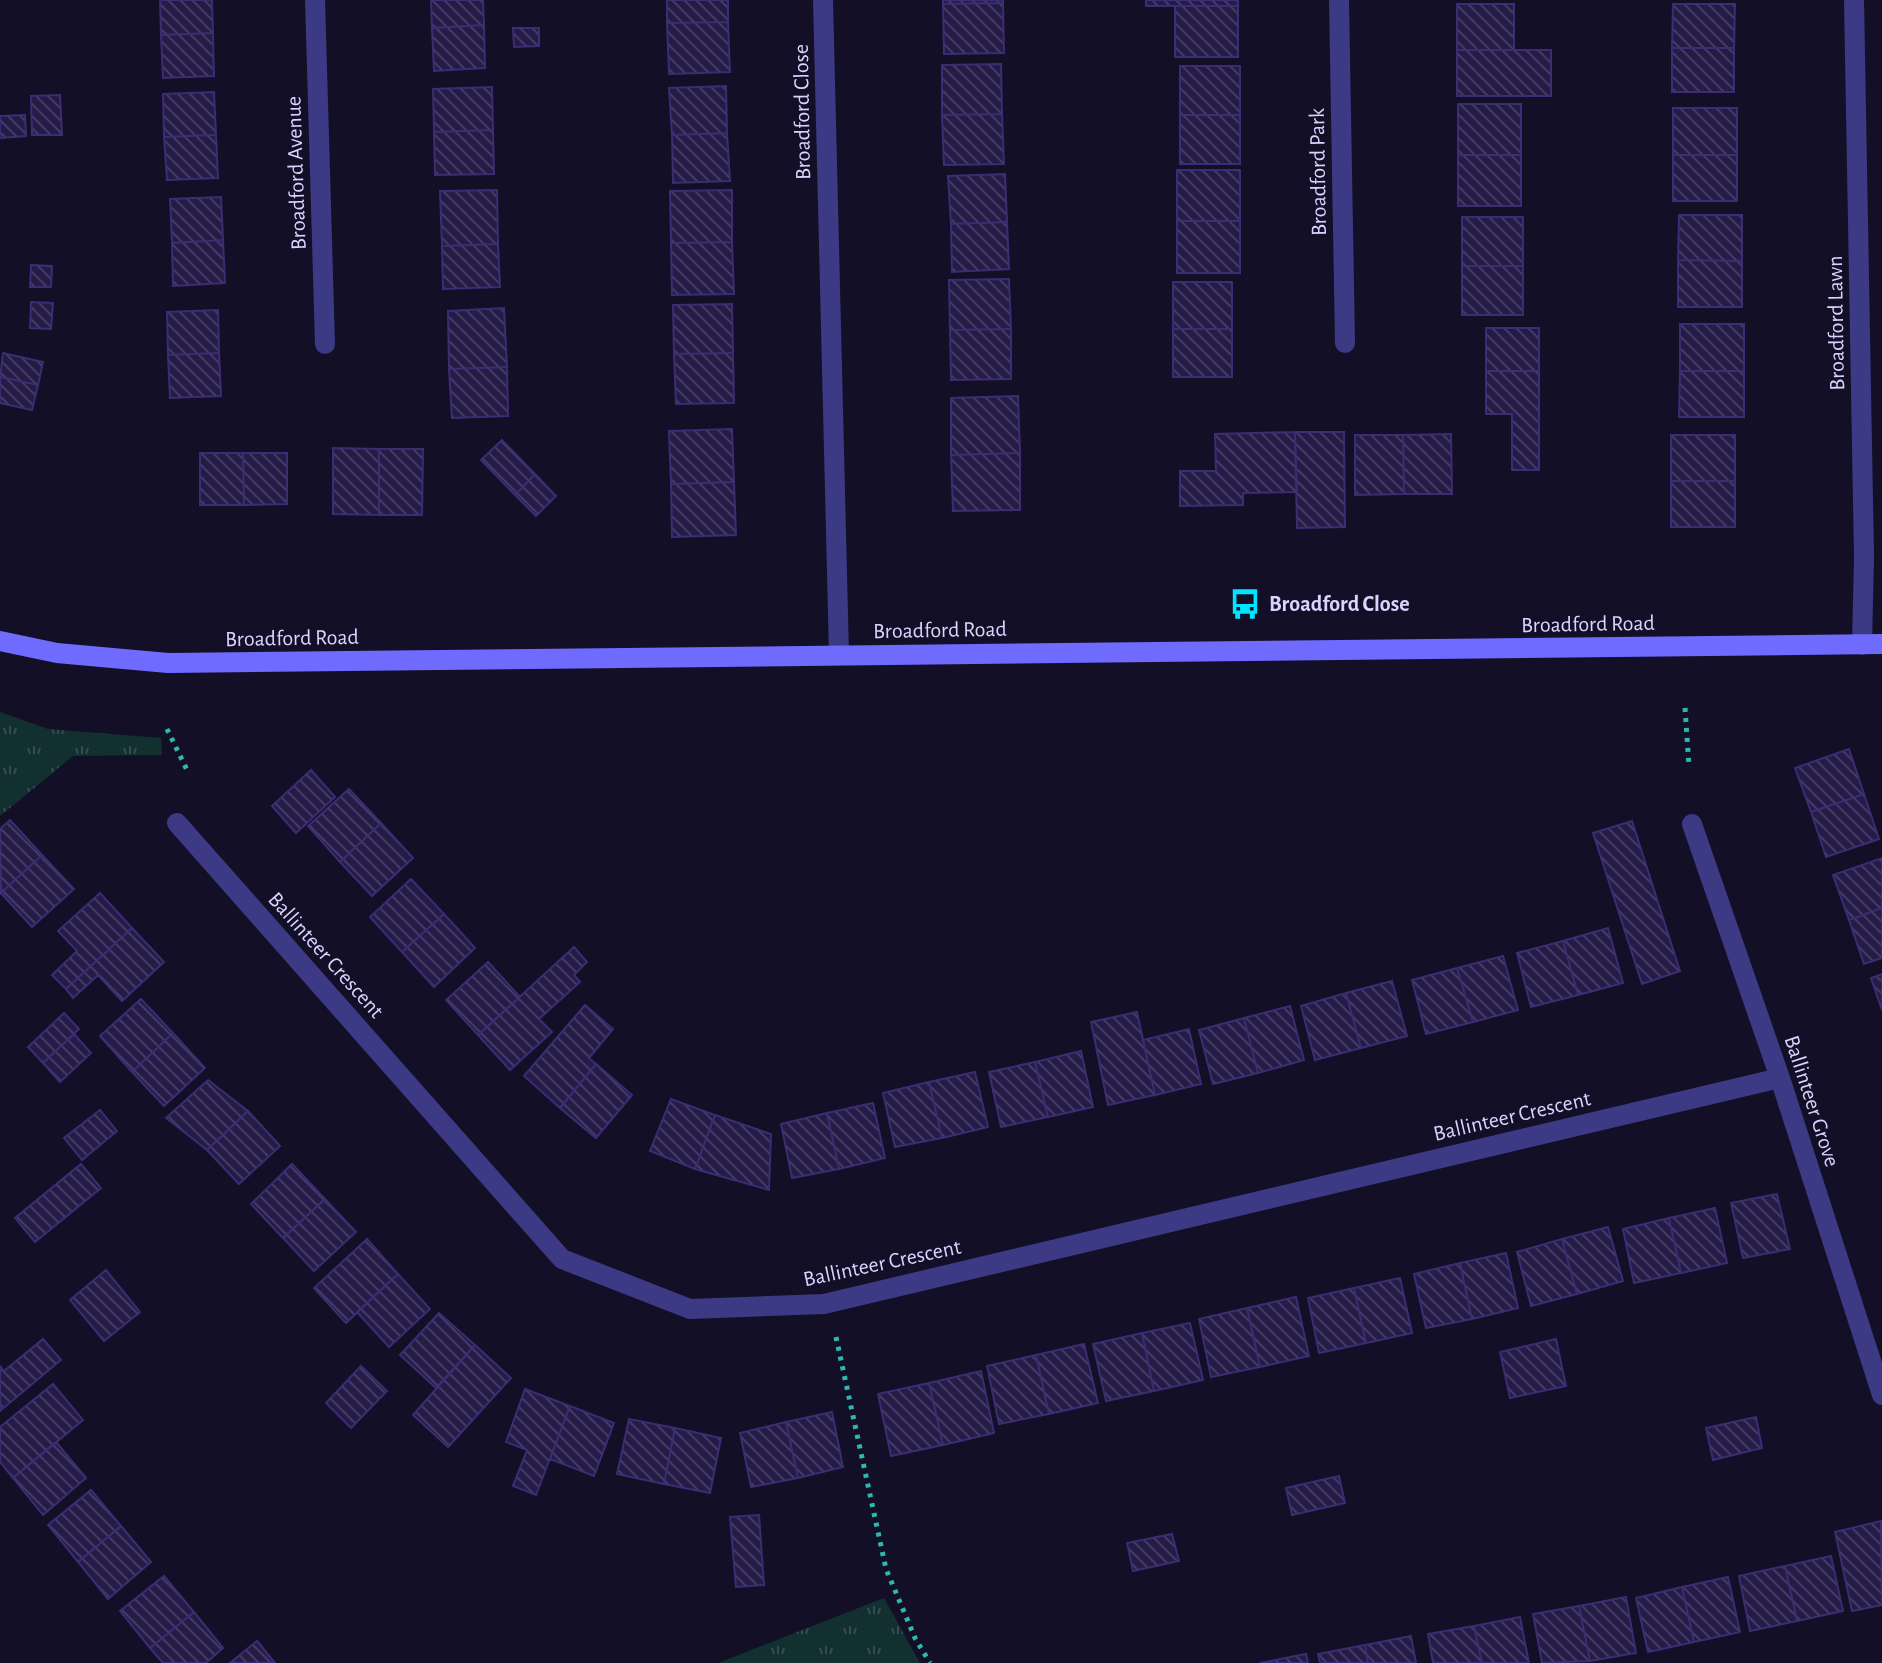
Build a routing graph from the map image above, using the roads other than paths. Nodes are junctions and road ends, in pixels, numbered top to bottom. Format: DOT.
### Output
graph roads {
  1 [pos="315,0"];
  2 [pos="823,0"];
  3 [pos="1339,0"];
  4 [pos="1854,0"];
  5 [pos="1345,343"];
  6 [pos="325,344"];
  7 [pos="0,641"];
  8 [pos="1872,644"];
  9 [pos="839,655"];
  10 [pos="177,823"];
  11 [pos="1692,824"];
  12 [pos="1780,1078"];
  13 [pos="1882,1395"];
  1 -- 6 [label="street, Broadford Avenue"];
  2 -- 9 [label="street, Broadford Close"];
  3 -- 5 [label="street, Broadford Park"];
  4 -- 8 [label="street, Broadford Lawn"];
  7 -- 9 [label="street, Broadford Road"];
  8 -- 9 [label="street, Broadford Road"];
  10 -- 12 [label="street, Ballinteer Crescent"];
  11 -- 12 [label="street, Ballinteer Grove"];
  12 -- 13 [label="street, Ballinteer Grove"];
}
